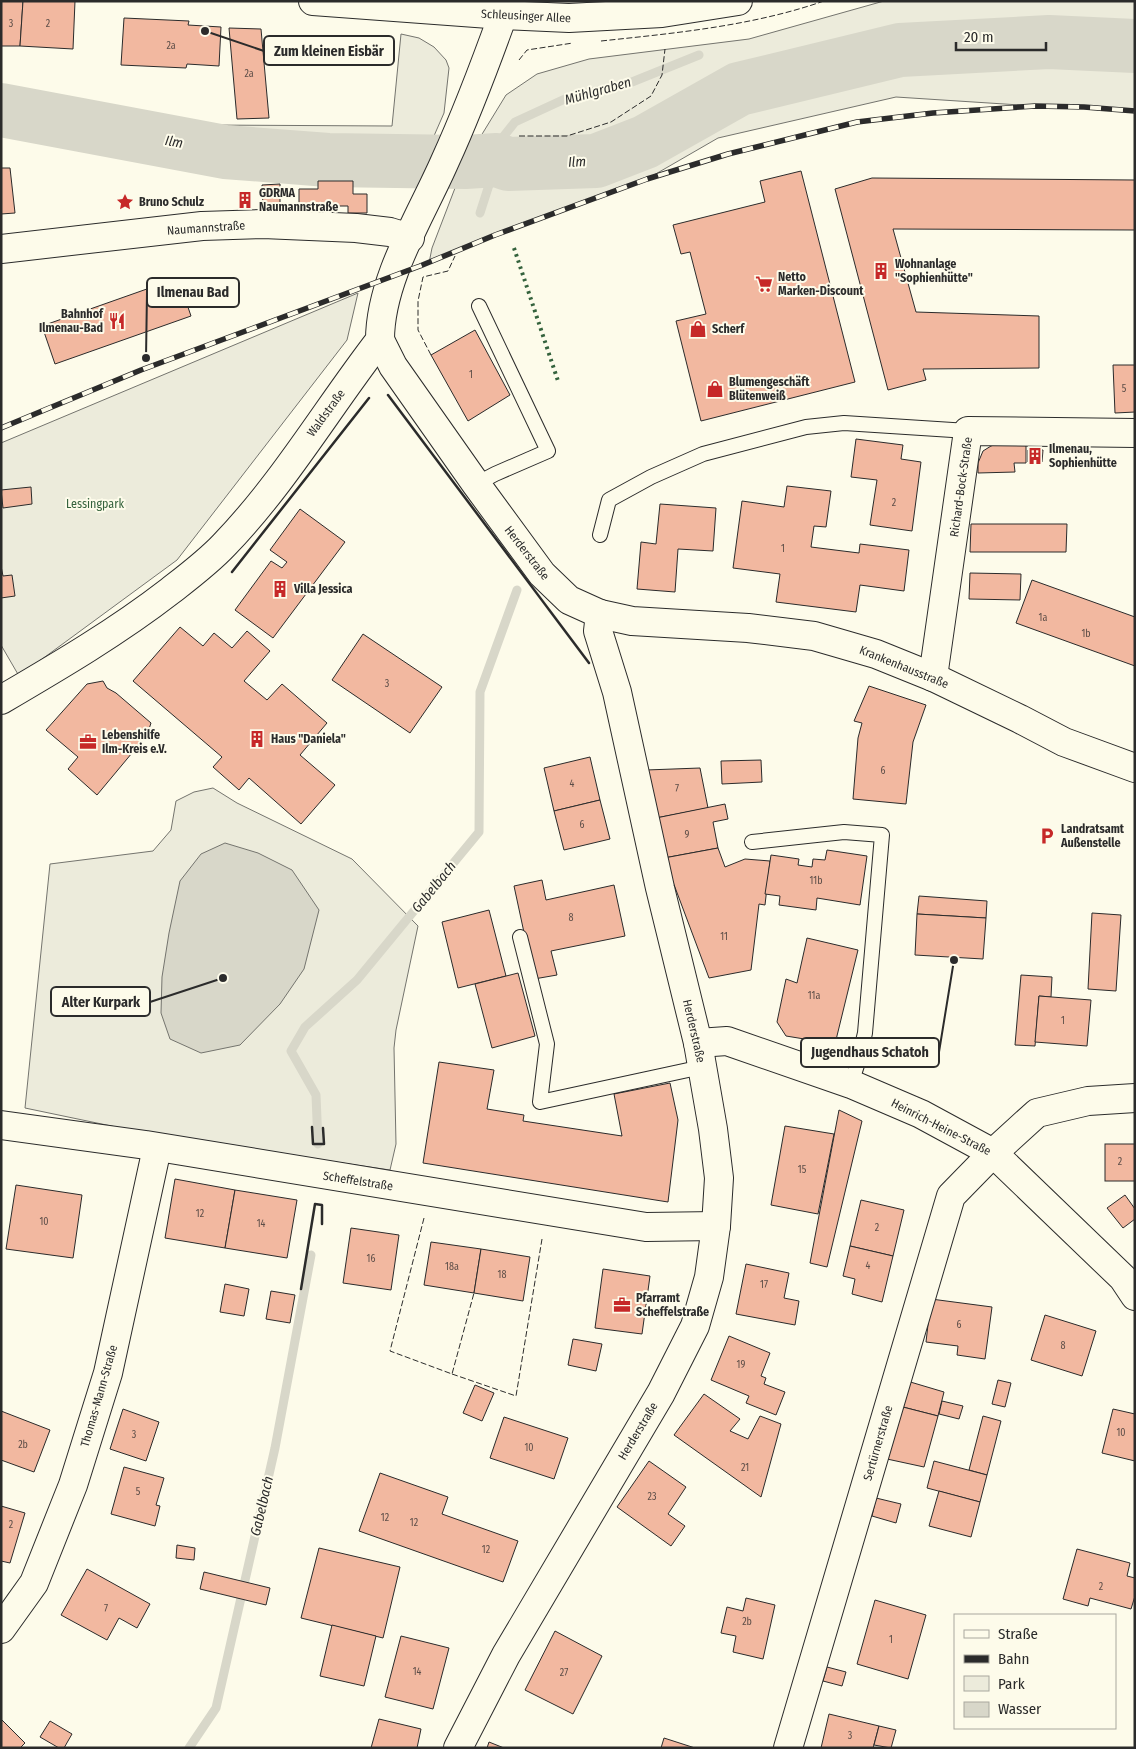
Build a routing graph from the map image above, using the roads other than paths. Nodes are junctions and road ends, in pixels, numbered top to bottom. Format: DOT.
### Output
graph roads {
  1 [pos="313,1"];
  2 [pos="738,1"];
  3 [pos="503,15"];
  4 [pos="410,238"];
  5 [pos="1,249"];
  6 [pos="479,306"];
  7 [pos="380,340"];
  8 [pos="968,431"];
  9 [pos="1135,432"];
  10 [pos="476,484"];
  11 [pos="600,535"];
  12 [pos="600,614"];
  13 [pos="933,677"];
  14 [pos="1,700"];
  15 [pos="1135,768"];
  16 [pos="752,842"];
  17 [pos="520,937"];
  18 [pos="700,1055"];
  19 [pos="851,1084"];
  20 [pos="1135,1098"];
  21 [pos="1,1125"];
  22 [pos="157,1148"];
  23 [pos="993,1152"];
  24 [pos="716,1226"];
  25 [pos="1135,1296"];
  26 [pos="1,1629"];
  27 [pos="458,1748"];
  28 [pos="788,1748"];
  1 -- 3 [label="street, Schleusinger Allee"];
  2 -- 3 [label="street, Schleusinger Allee"];
  3 -- 4 [label="street"];
  4 -- 5 [label="street, Naumannstraße"];
  4 -- 7 [label="street"];
  6 -- 10 [label="lane"];
  7 -- 10 [label="street, Herderstraße"];
  7 -- 14 [label="street, Waldstraße"];
  8 -- 9 [label="street, Richard-Bock-Straße"];
  8 -- 11 [label="lane"];
  8 -- 13 [label="street, Richard-Bock-Straße"];
  10 -- 12 [label="street, Herderstraße"];
  12 -- 13 [label="street, Krankenhausstraße"];
  12 -- 18 [label="street, Herderstraße"];
  13 -- 15 [label="street, Krankenhausstraße"];
  16 -- 19 [label="lane"];
  17 -- 18 [label="lane"];
  18 -- 19 [label="street, Heinrich-Heine-Straße"];
  18 -- 24 [label="street, Herderstraße"];
  19 -- 23 [label="street, Heinrich-Heine-Straße"];
  20 -- 23 [label="street, Sertürnerstraße"];
  21 -- 22 [label="street, Scheffelstraße"];
  22 -- 24 [label="street, Scheffelstraße"];
  22 -- 26 [label="street, Thomas-Mann-Straße"];
  23 -- 25 [label="street, Heinrich-Heine-Straße"];
  23 -- 28 [label="street, Sertürnerstraße"];
  24 -- 27 [label="street, Herderstraße"];
}
